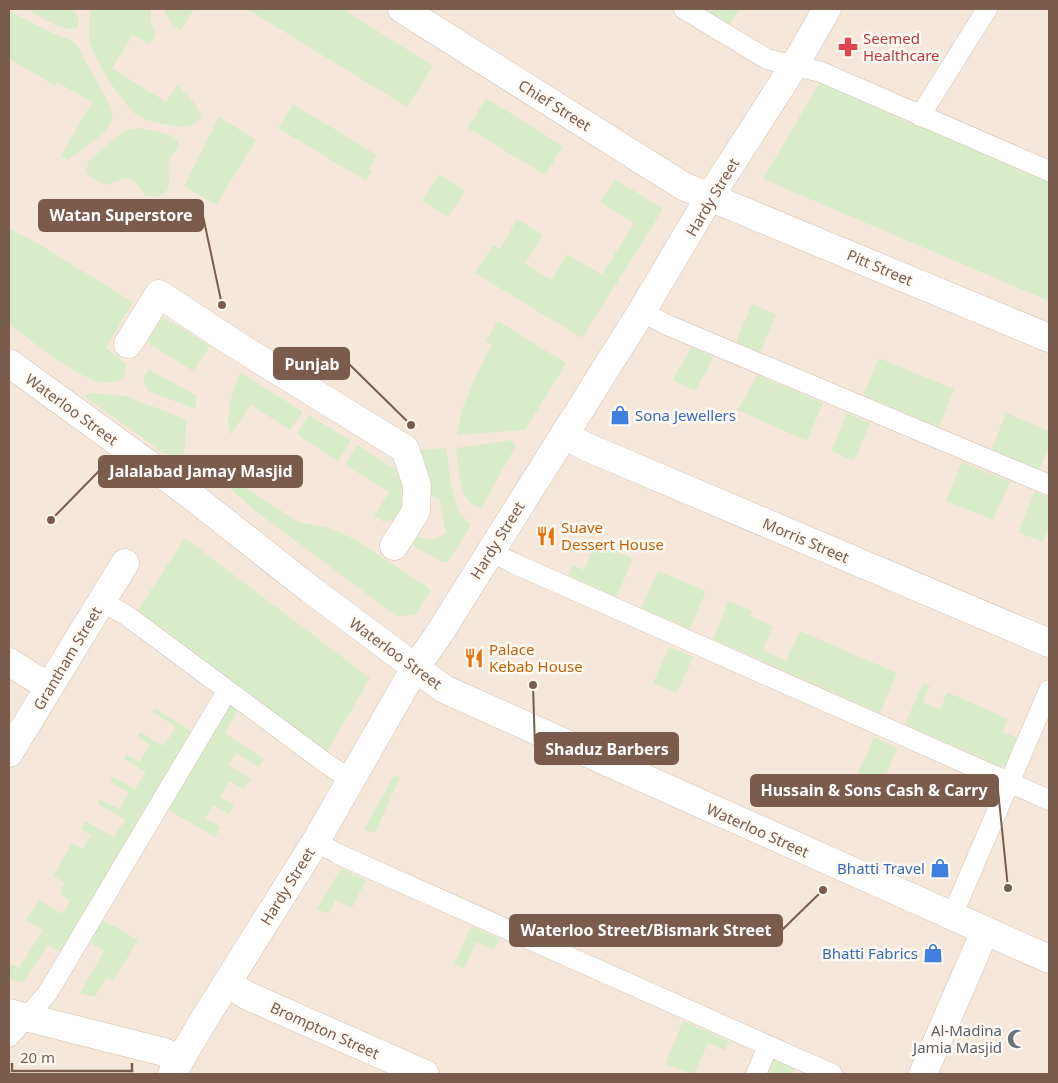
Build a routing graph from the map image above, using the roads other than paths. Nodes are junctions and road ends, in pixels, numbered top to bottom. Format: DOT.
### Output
graph roads {
  1 [pos="402,9"];
  2 [pos="684,9"];
  3 [pos="827,9"];
  4 [pos="987,9"];
  5 [pos="794,66"];
  6 [pos="920,116"];
  7 [pos="1049,171"];
  8 [pos="710,198"];
  9 [pos="642,311"];
  10 [pos="1049,338"];
  11 [pos="128,344"];
  12 [pos="9,363"];
  13 [pos="565,433"];
  14 [pos="1049,486"];
  15 [pos="394,546"];
  16 [pos="491,551"];
  17 [pos="125,563"];
  18 [pos="101,601"];
  19 [pos="1049,643"];
  20 [pos="9,662"];
  21 [pos="415,668"];
  22 [pos="49,687"];
  23 [pos="1049,690"];
  24 [pos="227,691"];
  25 [pos="9,753"];
  26 [pos="351,780"];
  27 [pos="1010,783"];
  28 [pos="1049,800"];
  29 [pos="316,841"];
  30 [pos="952,916"];
  31 [pos="985,931"];
  32 [pos="1049,959"];
  33 [pos="228,982"];
  34 [pos="15,1022"];
  35 [pos="768,1046"];
  36 [pos="175,1068"];
  37 [pos="425,1074"];
  38 [pos="756,1074"];
  39 [pos="832,1074"];
  40 [pos="923,1074"];
  1 -- 8 [label="street, Chief Street"];
  2 -- 5 [label="lane"];
  3 -- 5 [label="street, Hardy Street"];
  4 -- 6 [label="lane"];
  5 -- 6 [label="lane"];
  5 -- 8 [label="street, Hardy Street"];
  6 -- 7 [label="lane"];
  8 -- 9 [label="street, Hardy Street"];
  8 -- 10 [label="street, Pitt Street"];
  9 -- 13 [label="street, Hardy Street"];
  9 -- 14 [label="lane"];
  11 -- 15 [label="street"];
  12 -- 21 [label="street, Waterloo Street"];
  13 -- 16 [label="street, Hardy Street"];
  13 -- 19 [label="street, Morris Street"];
  16 -- 21 [label="street, Hardy Street"];
  16 -- 27 [label="lane"];
  17 -- 18 [label="street, Grantham Street"];
  18 -- 22 [label="street, Grantham Street"];
  18 -- 24 [label="lane"];
  20 -- 22 [label="street"];
  21 -- 26 [label="street, Hardy Street"];
  21 -- 30 [label="street, Waterloo Street"];
  22 -- 25 [label="street, Grantham Street"];
  23 -- 27 [label="lane"];
  24 -- 26 [label="lane"];
  24 -- 34 [label="lane"];
  26 -- 29 [label="street, Hardy Street"];
  27 -- 28 [label="lane"];
  27 -- 30 [label="lane"];
  29 -- 33 [label="street, Hardy Street"];
  29 -- 35 [label="lane"];
  30 -- 31 [label="street, Waterloo Street"];
  31 -- 32 [label="street, Waterloo Street"];
  31 -- 40 [label="street"];
  33 -- 36 [label="street, Hardy Street"];
  33 -- 37 [label="street, Brompton Street"];
  34 -- 36 [label="street"];
  35 -- 38 [label="lane"];
  35 -- 39 [label="lane"];
}
